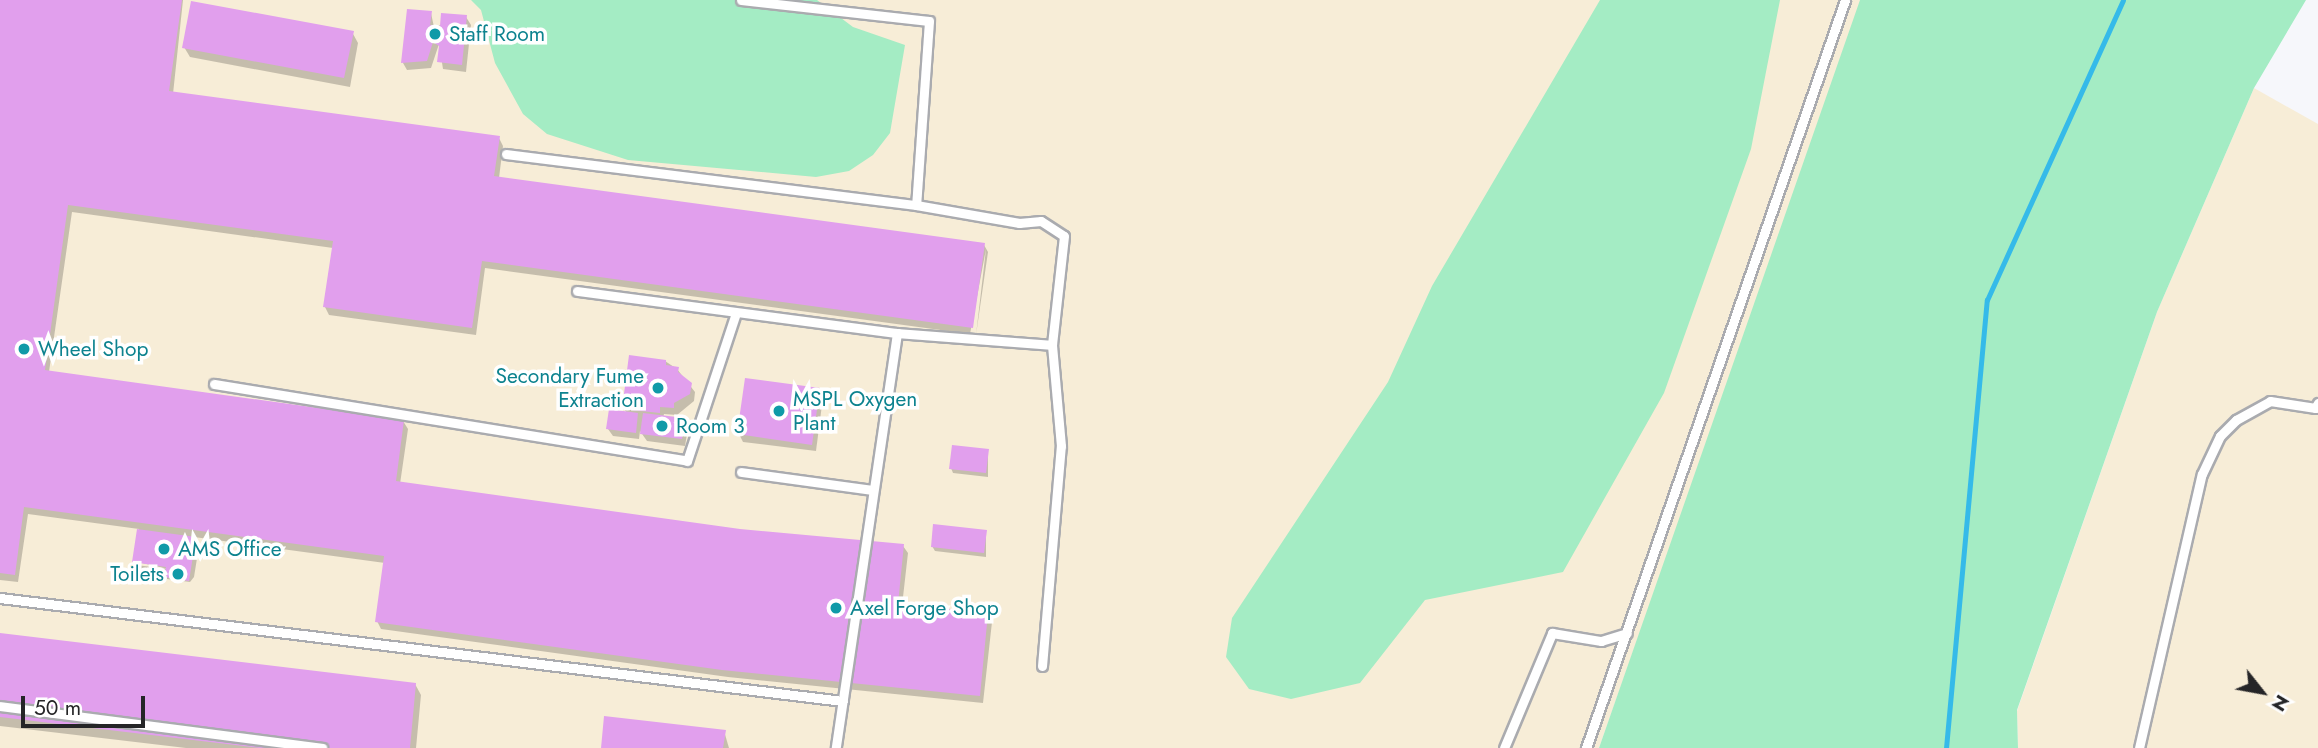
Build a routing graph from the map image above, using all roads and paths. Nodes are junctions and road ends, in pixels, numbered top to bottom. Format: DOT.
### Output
graph roads {
  1 [pos="741,0"];
  2 [pos="1845,0"];
  3 [pos="783,2"];
  4 [pos="506,154"];
  5 [pos="916,205"];
  6 [pos="578,291"];
  7 [pos="737,313"];
  8 [pos="897,333"];
  9 [pos="1052,345"];
  10 [pos="215,384"];
  11 [pos="2318,403"];
  12 [pos="741,472"];
  13 [pos="872,490"];
  14 [pos="0,598"];
  15 [pos="1627,633"];
  16 [pos="1042,666"];
  17 [pos="843,701"];
  18 [pos="0,706"];
  19 [pos="322,748"];
  20 [pos="836,748"];
  21 [pos="1504,748"];
  22 [pos="1586,748"];
  23 [pos="2139,748"];
  1 -- 3 [label="lane"];
  2 -- 15 [label="lane"];
  3 -- 5 [label="lane"];
  4 -- 5 [label="lane"];
  5 -- 9 [label="lane"];
  6 -- 7 [label="lane"];
  7 -- 8 [label="lane"];
  7 -- 10 [label="lane"];
  8 -- 9 [label="lane"];
  8 -- 13 [label="lane"];
  9 -- 16 [label="lane"];
  11 -- 23 [label="lane"];
  12 -- 13 [label="lane"];
  13 -- 17 [label="lane"];
  14 -- 17 [label="lane"];
  15 -- 21 [label="lane"];
  15 -- 22 [label="lane"];
  17 -- 20 [label="lane"];
  18 -- 19 [label="lane"];
}
